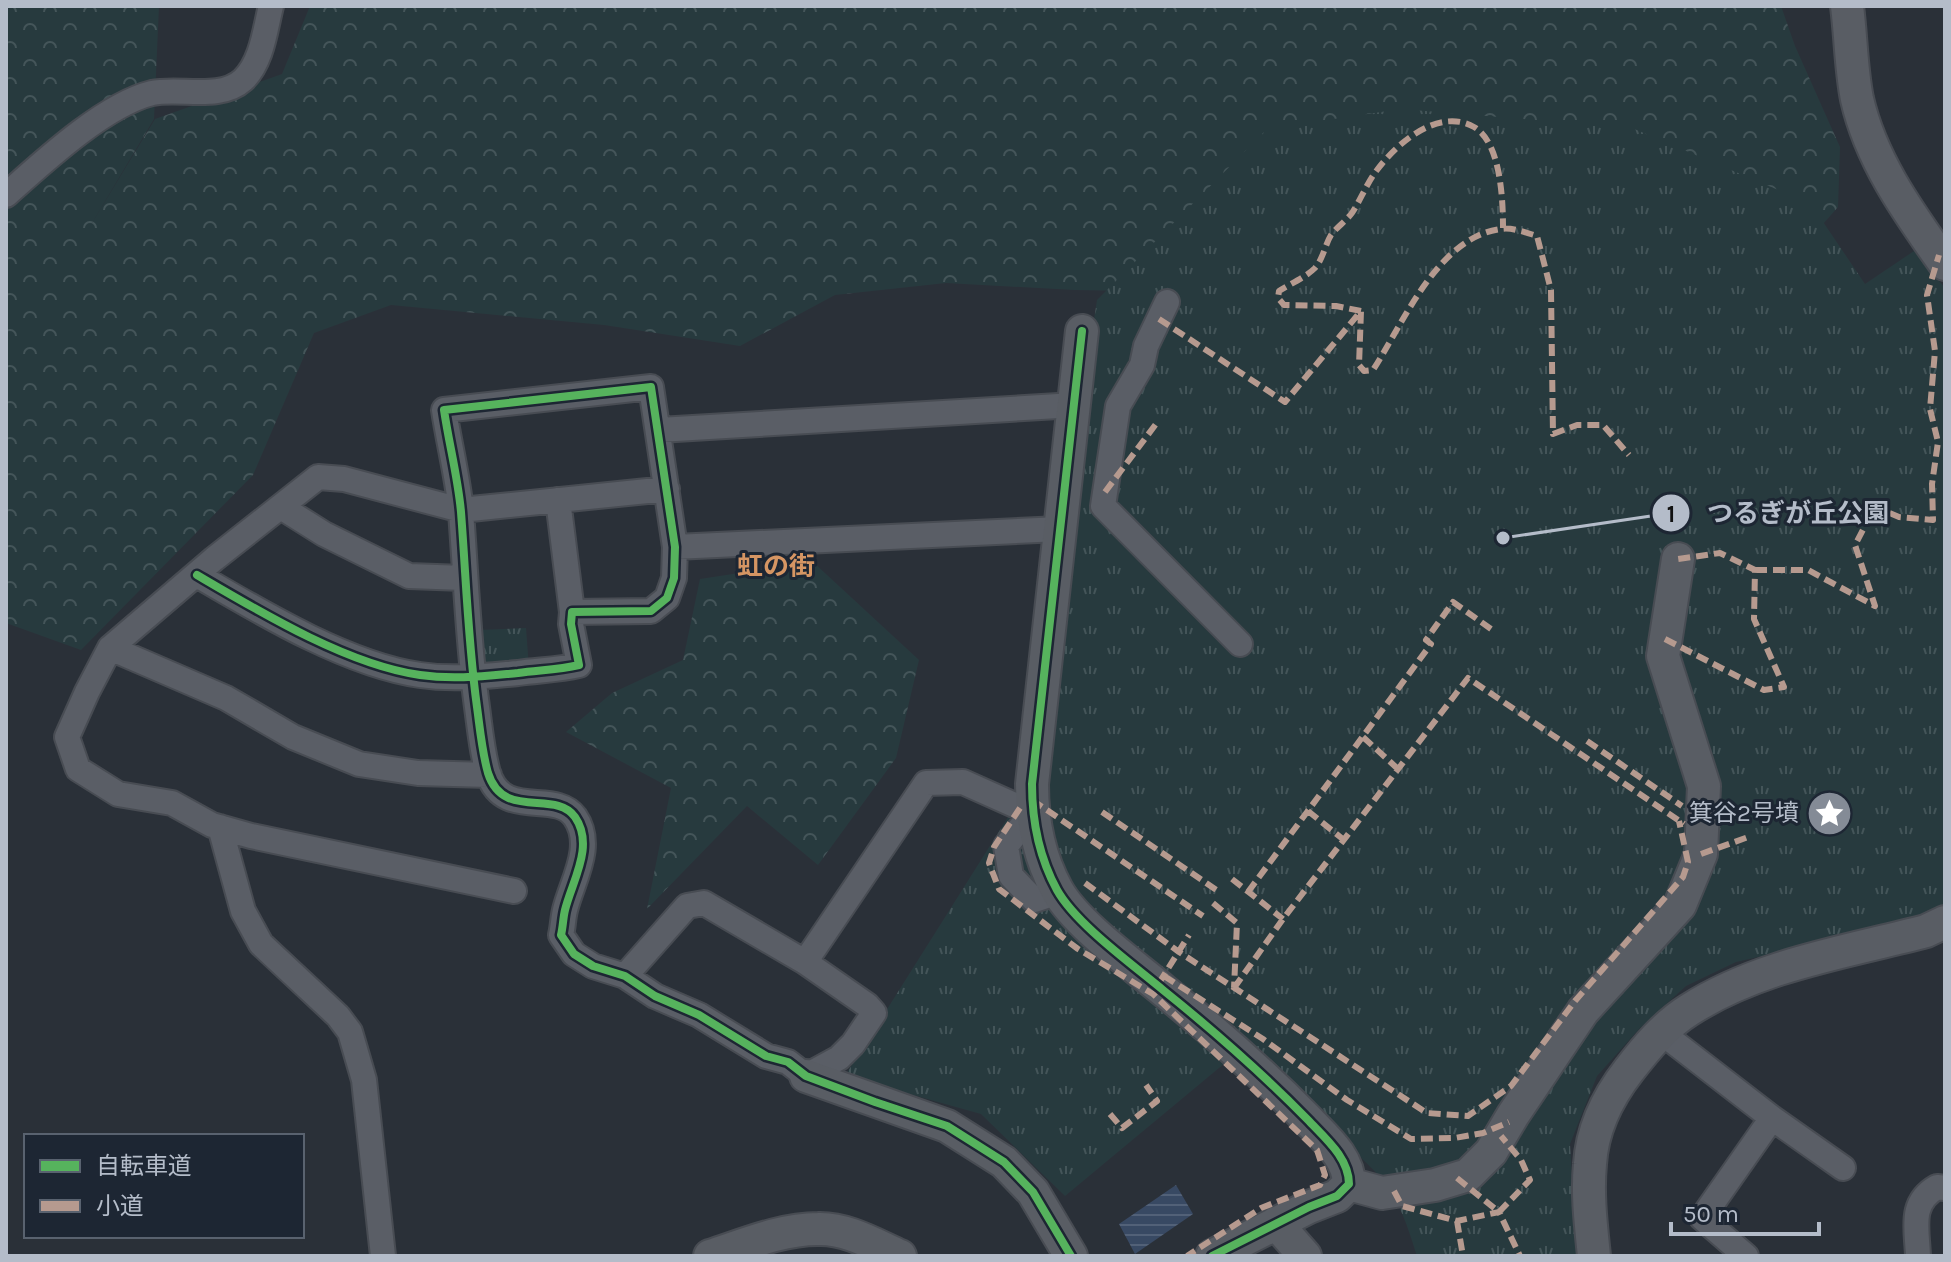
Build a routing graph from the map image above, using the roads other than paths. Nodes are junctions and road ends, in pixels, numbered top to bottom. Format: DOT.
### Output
graph roads {
  1 [pos="271,6"];
  2 [pos="1847,6"];
  3 [pos="6,195"];
  4 [pos="1945,264"];
  5 [pos="1167,302"];
  6 [pos="1082,331"];
  7 [pos="1075,405"];
  8 [pos="659,430"];
  9 [pos="667,489"];
  10 [pos="558,500"];
  11 [pos="281,507"];
  12 [pos="461,510"];
  13 [pos="1060,529"];
  14 [pos="675,547"];
  15 [pos="1678,559"];
  16 [pos="197,575"];
  17 [pos="464,578"];
  18 [pos="572,612"];
  19 [pos="1240,644"];
  20 [pos="110,648"];
  21 [pos="473,679"];
  22 [pos="489,775"];
  23 [pos="1032,813"];
  24 [pos="220,827"];
  25 [pos="514,891"];
  26 [pos="1945,922"];
  27 [pos="805,962"];
  28 [pos="625,976"];
  29 [pos="1662,1033"];
  30 [pos="806,1076"];
  31 [pos="1772,1118"];
  32 [pos="1843,1168"];
  33 [pos="1349,1184"];
  34 [pos="1945,1188"];
  35 [pos="1276,1223"];
  36 [pos="383,1256"];
  37 [pos="710,1256"];
  38 [pos="900,1256"];
  39 [pos="1071,1256"];
  40 [pos="1212,1256"];
  41 [pos="1305,1256"];
  42 [pos="1594,1256"];
  43 [pos="1746,1256"];
  44 [pos="1918,1256"];
  1 -- 3 [label="street"];
  2 -- 4 [label="street"];
  5 -- 19 [label="street"];
  6 -- 7 [label="street"];
  7 -- 8 [label="street"];
  7 -- 13 [label="street"];
  8 -- 9 [label="street"];
  8 -- 12 [label="street"];
  9 -- 10 [label="street"];
  9 -- 14 [label="street"];
  10 -- 12 [label="street"];
  10 -- 18 [label="street"];
  11 -- 12 [label="street"];
  11 -- 16 [label="street"];
  11 -- 17 [label="street"];
  12 -- 17 [label="street"];
  13 -- 14 [label="street"];
  13 -- 23 [label="street"];
  14 -- 18 [label="street"];
  15 -- 33 [label="street"];
  16 -- 20 [label="street"];
  16 -- 21 [label="street"];
  17 -- 21 [label="street"];
  18 -- 21 [label="street"];
  20 -- 22 [label="street"];
  20 -- 24 [label="street"];
  21 -- 22 [label="street"];
  22 -- 28 [label="street"];
  23 -- 27 [label="street"];
  23 -- 33 [label="street"];
  24 -- 25 [label="street"];
  24 -- 36 [label="street"];
  26 -- 29 [label="street"];
  27 -- 28 [label="street"];
  27 -- 30 [label="street"];
  28 -- 30 [label="street"];
  29 -- 31 [label="street"];
  29 -- 42 [label="street"];
  30 -- 39 [label="street"];
  31 -- 32 [label="street"];
  31 -- 43 [label="street"];
  33 -- 35 [label="street"];
  34 -- 44 [label="street"];
  35 -- 40 [label="street"];
  35 -- 41 [label="street"];
  37 -- 38 [label="street"];
}
